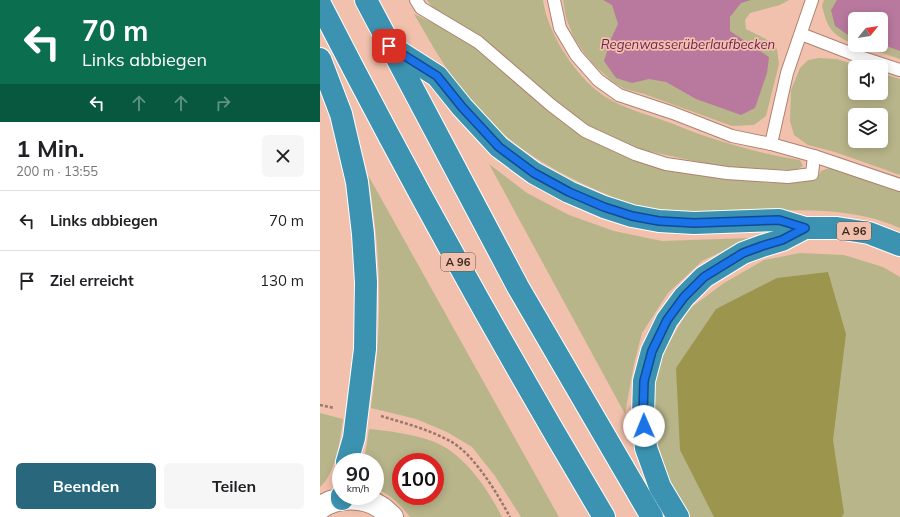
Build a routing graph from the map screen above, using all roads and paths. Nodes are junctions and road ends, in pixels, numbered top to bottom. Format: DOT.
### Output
graph roads {
  1 [pos="366,0"];
  2 [pos="416,0"];
  3 [pos="554,0"];
  4 [pos="812,0"];
  5 [pos="320,4"];
  6 [pos="801,34"];
  7 [pos="389,46"];
  8 [pos="320,59"];
  9 [pos="900,70"];
  10 [pos="770,144"];
  11 [pos="814,156"];
  12 [pos="900,185"];
  13 [pos="805,228"];
  14 [pos="900,245"];
  15 [pos="320,405"];
  16 [pos="335,408"];
  17 [pos="379,416"];
  18 [pos="350,453"];
  19 [pos="332,501"];
  20 [pos="377,505"];
  21 [pos="320,508"];
  22 [pos="392,517"];
  23 [pos="510,517"];
  24 [pos="604,517"];
  25 [pos="652,517"];
  26 [pos="678,517"];
  1 -- 7 [label="highway"];
  2 -- 11 [label="lane"];
  3 -- 10 [label="lane"];
  4 -- 6 [label="lane"];
  5 -- 24 [label="highway, A 96"];
  6 -- 9 [label="lane"];
  6 -- 10 [label="lane"];
  7 -- 13 [label="highway, A 96"];
  7 -- 25 [label="highway"];
  8 -- 18 [label="highway"];
  10 -- 11 [label="lane"];
  11 -- 12 [label="lane"];
  13 -- 14 [label="highway, A 96"];
  13 -- 26 [label="highway"];
  15 -- 16 [label="path"];
  17 -- 23 [label="path"];
  19 -- 21 [label="main road"];
  20 -- 22 [label="main road"];
}
